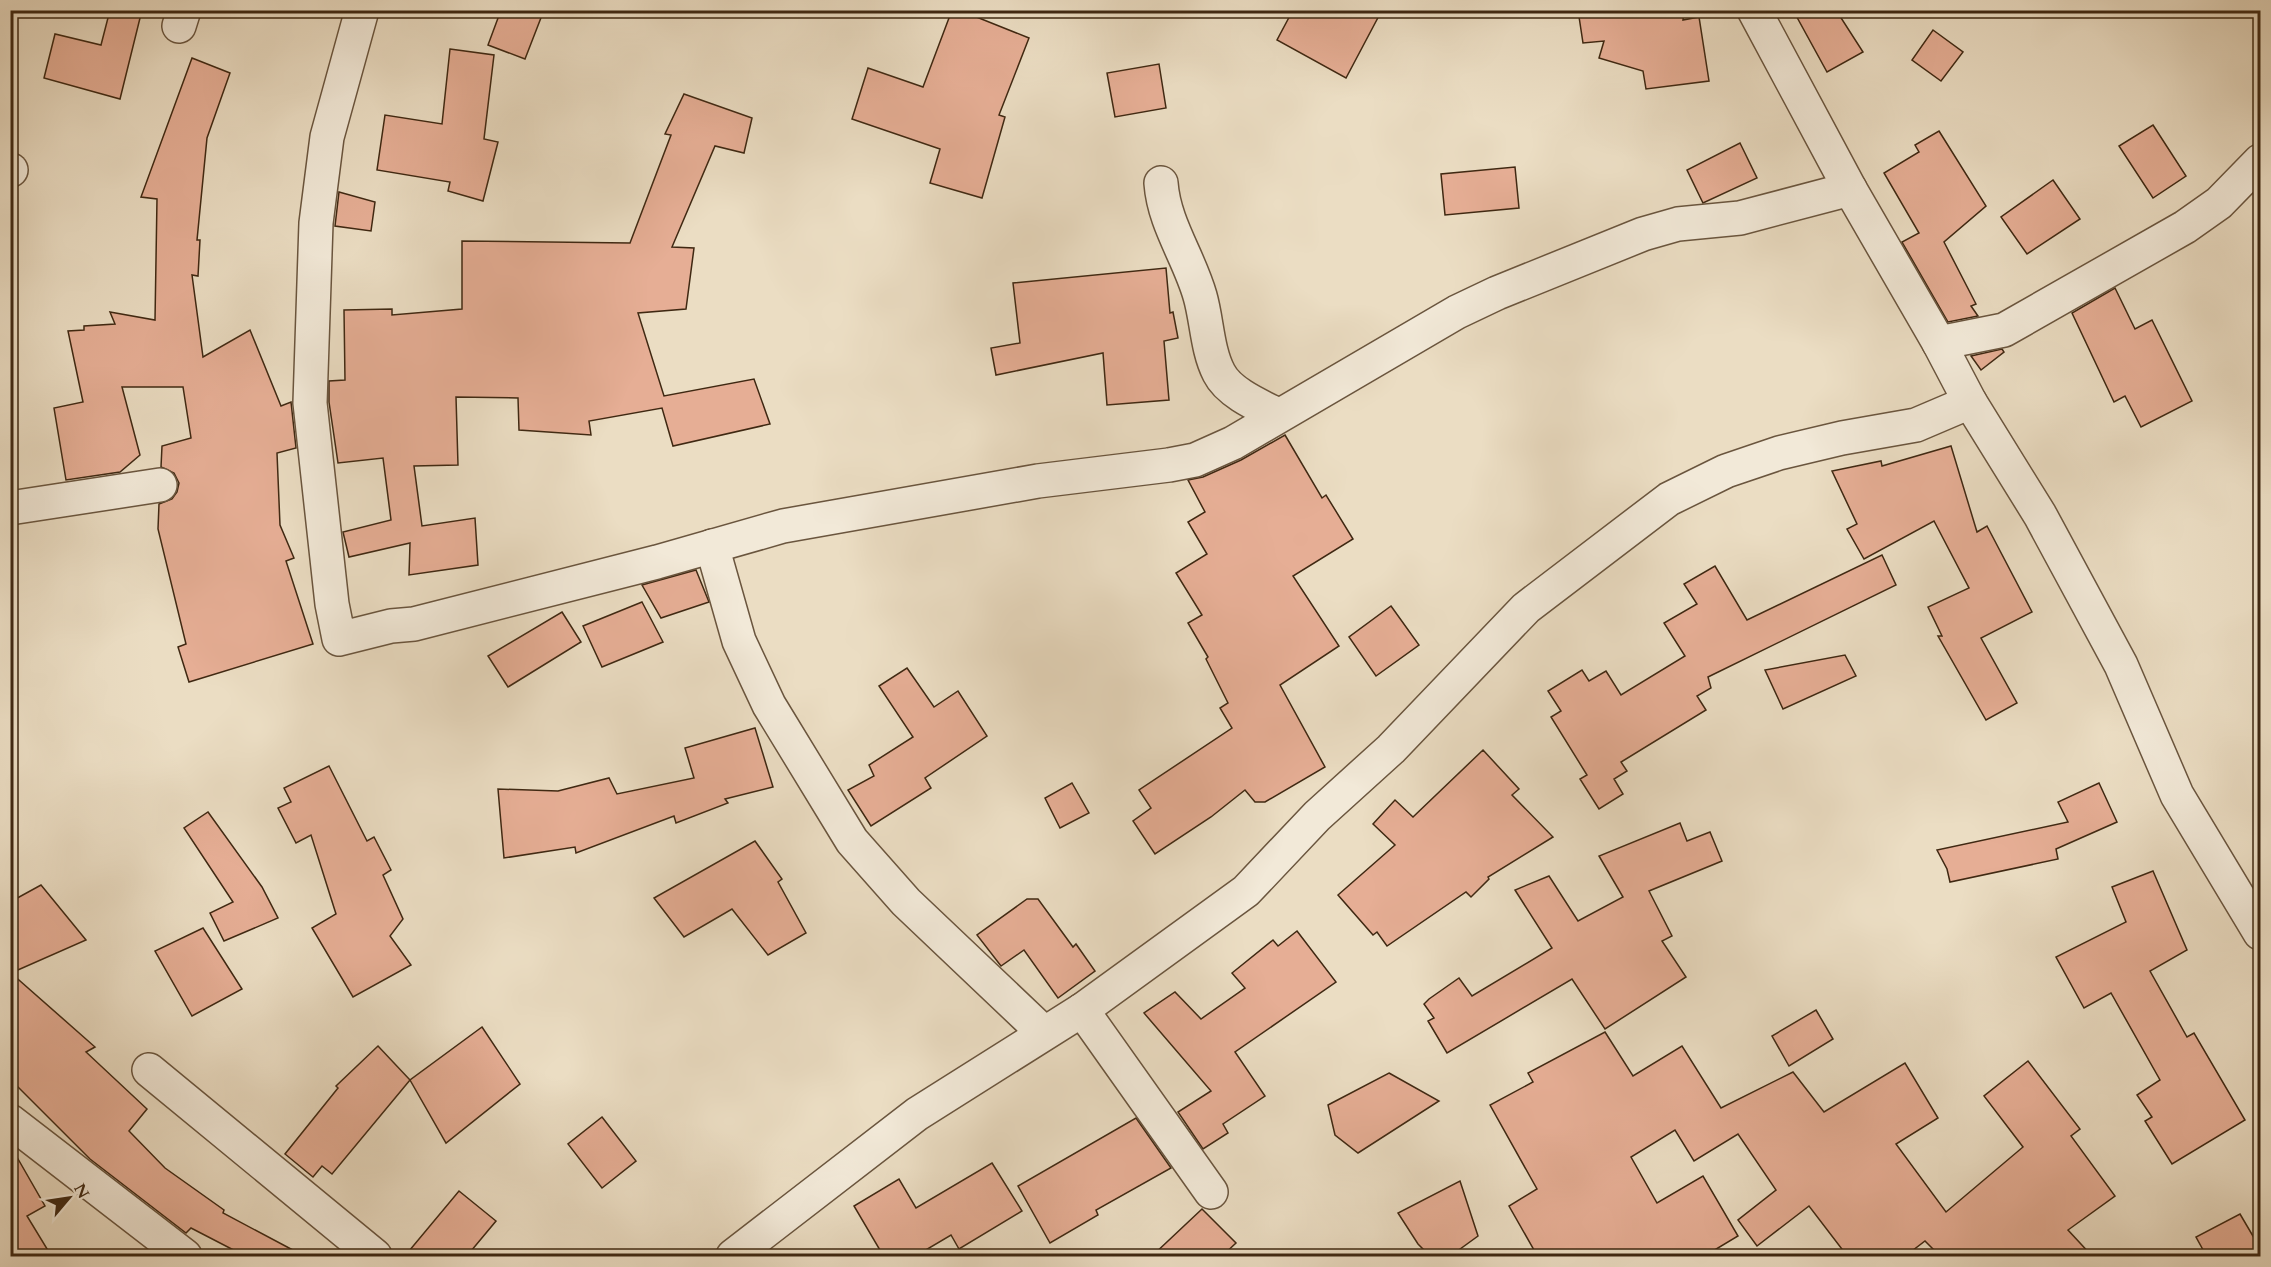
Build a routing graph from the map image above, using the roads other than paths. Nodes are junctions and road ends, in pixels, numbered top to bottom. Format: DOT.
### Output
graph roads {
  1 [pos="362,10"];
  2 [pos="1754,10"];
  3 [pos="2260,161"];
  4 [pos="1161,183"];
  5 [pos="1850,189"];
  6 [pos="1939,343"];
  7 [pos="1970,402"];
  8 [pos="1278,415"];
  9 [pos="160,485"];
  10 [pos="10,508"];
  11 [pos="712,546"];
  12 [pos="2260,933"];
  13 [pos="1082,1010"];
  14 [pos="1044,1032"];
  15 [pos="149,1070"];
  16 [pos="10,1121"];
  17 [pos="1211,1192"];
  18 [pos="185,1257"];
  19 [pos="375,1257"];
  20 [pos="733,1257"];
  1 -- 11 [label="street"];
  2 -- 5 [label="street"];
  3 -- 6 [label="street"];
  4 -- 8 [label="street"];
  5 -- 6 [label="street"];
  5 -- 8 [label="street"];
  6 -- 7 [label="street"];
  7 -- 12 [label="street"];
  7 -- 13 [label="street"];
  8 -- 11 [label="street"];
  9 -- 10 [label="street"];
  11 -- 14 [label="street"];
  13 -- 14 [label="street"];
  13 -- 17 [label="street"];
  14 -- 20 [label="street"];
  15 -- 19 [label="street"];
  16 -- 18 [label="street"];
}
